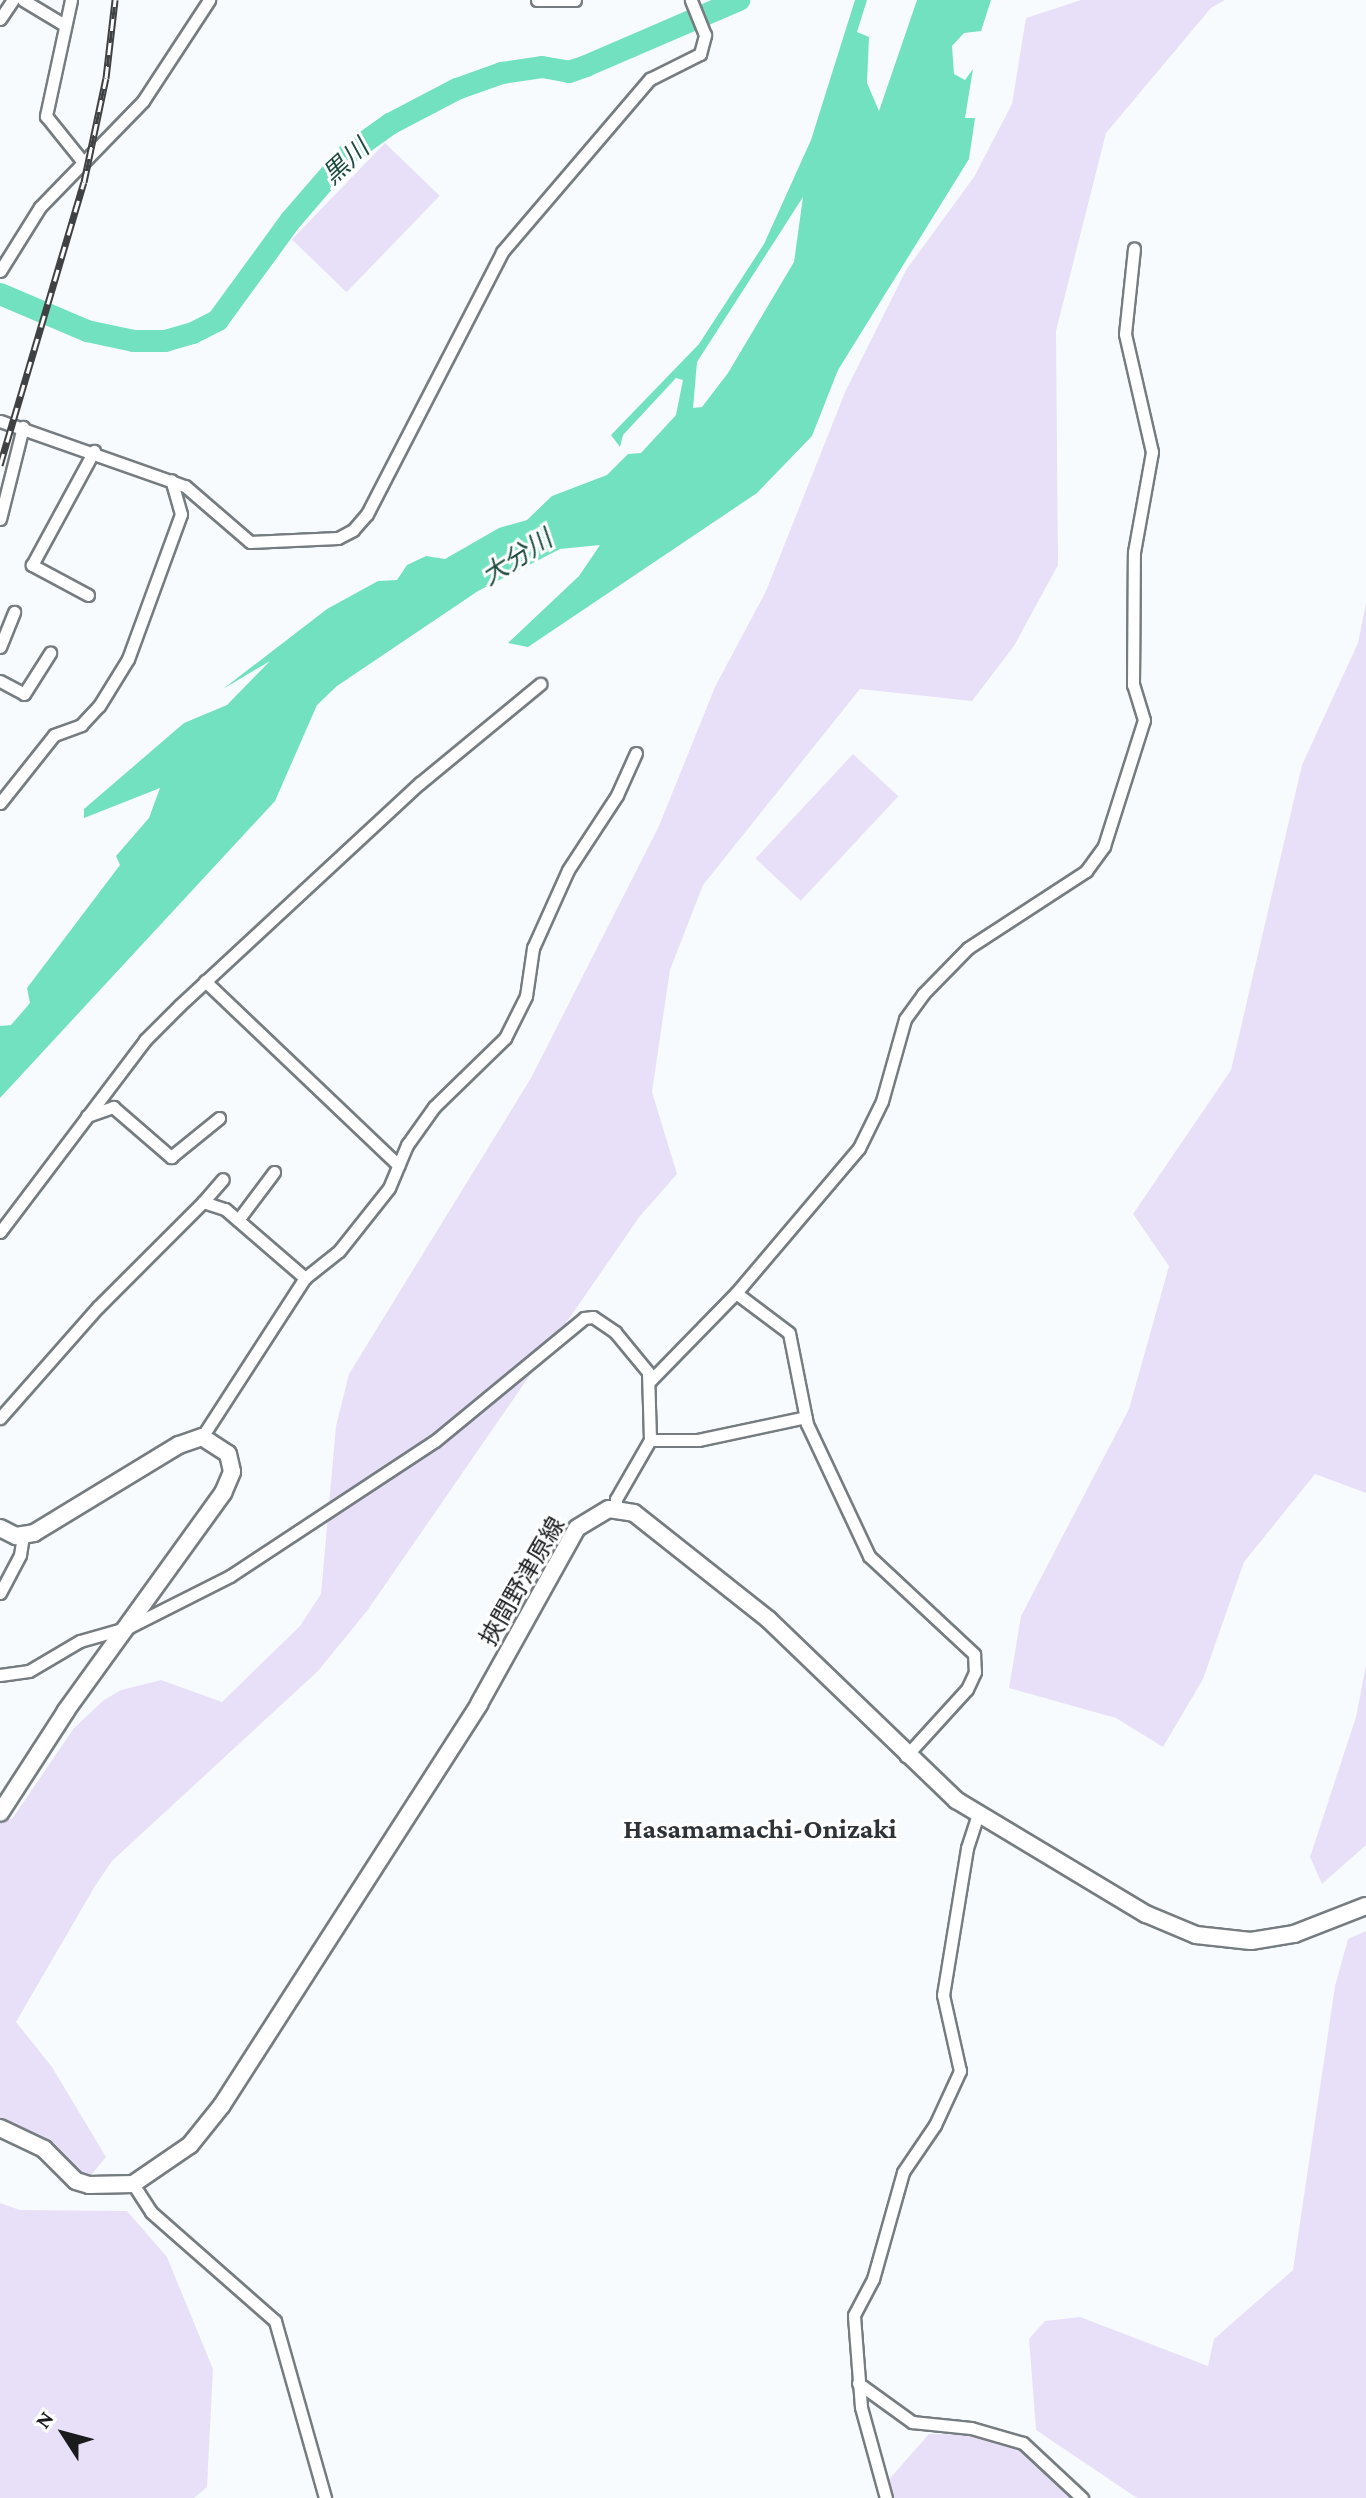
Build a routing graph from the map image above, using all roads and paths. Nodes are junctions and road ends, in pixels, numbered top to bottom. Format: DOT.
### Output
graph roads {
  1 [pos="13,0"];
  2 [pos="23,0"];
  3 [pos="71,0"];
  4 [pos="209,0"];
  5 [pos="537,0"];
  6 [pos="575,0"];
  7 [pos="691,0"];
  8 [pos="0,19"];
  9 [pos="63,24"];
  10 [pos="83,162"];
  11 [pos="1134,248"];
  12 [pos="0,271"];
  13 [pos="0,421"];
  14 [pos="23,427"];
  15 [pos="94,451"];
  16 [pos="171,480"];
  17 [pos="0,519"];
  18 [pos="88,595"];
  19 [pos="14,612"];
  20 [pos="0,647"];
  21 [pos="50,653"];
  22 [pos="0,681"];
  23 [pos="540,684"];
  24 [pos="636,753"];
  25 [pos="0,803"];
  26 [pos="205,981"];
  27 [pos="87,1116"];
  28 [pos="219,1118"];
  29 [pos="398,1165"];
  30 [pos="274,1172"];
  31 [pos="223,1179"];
  32 [pos="203,1202"];
  33 [pos="238,1220"];
  34 [pos="0,1232"];
  35 [pos="305,1278"];
  36 [pos="736,1293"];
  37 [pos="649,1382"];
  38 [pos="806,1417"];
  39 [pos="0,1418"];
  40 [pos="202,1437"];
  41 [pos="650,1440"];
  42 [pos="616,1509"];
  43 [pos="0,1528"];
  44 [pos="23,1536"];
  45 [pos="0,1593"];
  46 [pos="129,1627"];
  47 [pos="0,1675"];
  48 [pos="906,1756"];
  49 [pos="0,1813"];
  50 [pos="978,1815"];
  51 [pos="1366,1906"];
  52 [pos="5,2131"];
  53 [pos="133,2184"];
  54 [pos="858,2383"];
  55 [pos="325,2498"];
  56 [pos="886,2498"];
  57 [pos="1082,2498"];
  1 -- 8 [label="street"];
  2 -- 9 [label="street"];
  3 -- 9 [label="street"];
  4 -- 10 [label="street"];
  5 -- 6 [label="street"];
  7 -- 16 [label="street"];
  9 -- 10 [label="street"];
  10 -- 12 [label="street"];
  11 -- 36 [label="street"];
  13 -- 14 [label="street"];
  14 -- 15 [label="street"];
  14 -- 17 [label="street"];
  15 -- 16 [label="street"];
  15 -- 18 [label="street"];
  16 -- 25 [label="street"];
  19 -- 20 [label="street"];
  21 -- 22 [label="street"];
  23 -- 26 [label="street"];
  24 -- 29 [label="street"];
  26 -- 27 [label="street"];
  26 -- 29 [label="street"];
  27 -- 28 [label="street"];
  27 -- 34 [label="street"];
  29 -- 35 [label="street"];
  30 -- 33 [label="street"];
  31 -- 32 [label="street"];
  32 -- 33 [label="street"];
  32 -- 39 [label="street"];
  33 -- 35 [label="street"];
  35 -- 40 [label="street"];
  36 -- 37 [label="street"];
  36 -- 38 [label="street"];
  37 -- 41 [label="street"];
  37 -- 46 [label="street"];
  38 -- 41 [label="street"];
  38 -- 48 [label="street"];
  40 -- 44 [label="main road"];
  40 -- 46 [label="main road"];
  41 -- 42 [label="street"];
  42 -- 48 [label="main road"];
  42 -- 53 [label="main road, 挾間野津原線"];
  43 -- 44 [label="main road"];
  44 -- 45 [label="street"];
  46 -- 47 [label="street"];
  46 -- 49 [label="main road"];
  48 -- 50 [label="main road"];
  50 -- 51 [label="main road"];
  50 -- 54 [label="street"];
  52 -- 53 [label="main road"];
  53 -- 55 [label="street"];
  54 -- 56 [label="street"];
  54 -- 57 [label="street"];
}
